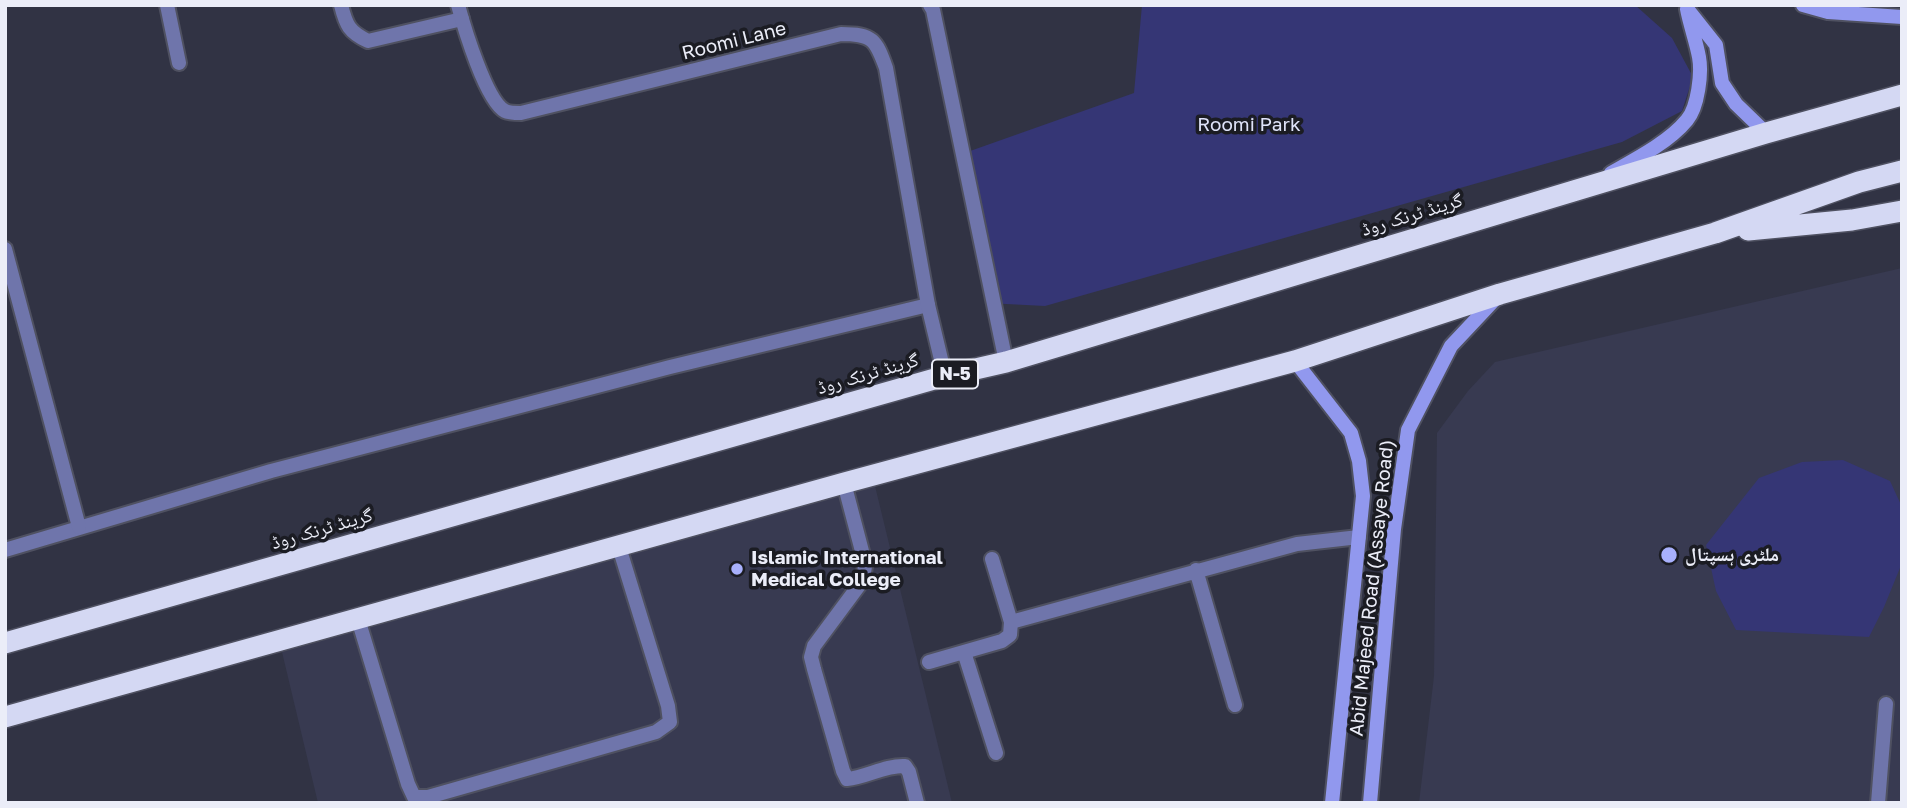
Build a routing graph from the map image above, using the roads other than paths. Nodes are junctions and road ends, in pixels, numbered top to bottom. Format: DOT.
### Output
graph roads {
  1 [pos="167,5"];
  2 [pos="341,5"];
  3 [pos="930,5"];
  4 [pos="1803,5"];
  5 [pos="1685,7"];
  6 [pos="460,12"];
  7 [pos="1902,17"];
  8 [pos="179,63"];
  9 [pos="1902,95"];
  10 [pos="1766,133"];
  11 [pos="1902,171"];
  12 [pos="1589,186"];
  13 [pos="1902,211"];
  14 [pos="1715,233"];
  15 [pos="5,249"];
  16 [pos="1500,293"];
  17 [pos="928,305"];
  18 [pos="1295,361"];
  19 [pos="1006,362"];
  20 [pos="945,376"];
  21 [pos="844,483"];
  22 [pos="79,527"];
  23 [pos="1359,537"];
  24 [pos="619,547"];
  25 [pos="5,550"];
  26 [pos="992,559"];
  27 [pos="1196,570"];
  28 [pos="358,619"];
  29 [pos="1011,622"];
  30 [pos="5,643"];
  31 [pos="964,652"];
  32 [pos="929,662"];
  33 [pos="1886,704"];
  34 [pos="1235,705"];
  35 [pos="5,717"];
  36 [pos="996,754"];
  37 [pos="917,803"];
  38 [pos="1332,803"];
  39 [pos="1370,803"];
  40 [pos="1878,803"];
  1 -- 8 [label="street"];
  2 -- 6 [label="street"];
  3 -- 19 [label="street"];
  4 -- 7 [label="street"];
  5 -- 10 [label="street"];
  5 -- 12 [label="street"];
  6 -- 17 [label="street, Roomi Lane"];
  9 -- 10 [label="highway, گرینڈ ٹرنک روڈ / N-5"];
  10 -- 12 [label="highway, گرینڈ ٹرنک روڈ / N-5"];
  11 -- 14 [label="highway"];
  12 -- 19 [label="highway, گرینڈ ٹرنک روڈ / N-5"];
  13 -- 14 [label="highway"];
  14 -- 16 [label="highway"];
  15 -- 22 [label="street"];
  16 -- 18 [label="highway"];
  16 -- 39 [label="street, Abid Majeed Road (Assaye Road)"];
  17 -- 20 [label="street, Roomi Lane"];
  17 -- 22 [label="street"];
  18 -- 21 [label="highway"];
  18 -- 23 [label="street, Abid Majeed Road (Assaye Road)"];
  19 -- 20 [label="highway, گرینڈ ٹرنک روڈ / N-5"];
  20 -- 30 [label="highway, گرینڈ ٹرنک روڈ / N-5"];
  21 -- 24 [label="highway"];
  21 -- 37 [label="street"];
  22 -- 25 [label="street"];
  23 -- 27 [label="street"];
  23 -- 38 [label="street, Abid Majeed Road (Assaye Road)"];
  24 -- 28 [label="highway"];
  24 -- 28 [label="street"];
  26 -- 29 [label="street"];
  27 -- 29 [label="street"];
  27 -- 34 [label="street"];
  28 -- 35 [label="highway"];
  29 -- 31 [label="street"];
  31 -- 32 [label="street"];
  31 -- 36 [label="street"];
  33 -- 40 [label="street"];
}
